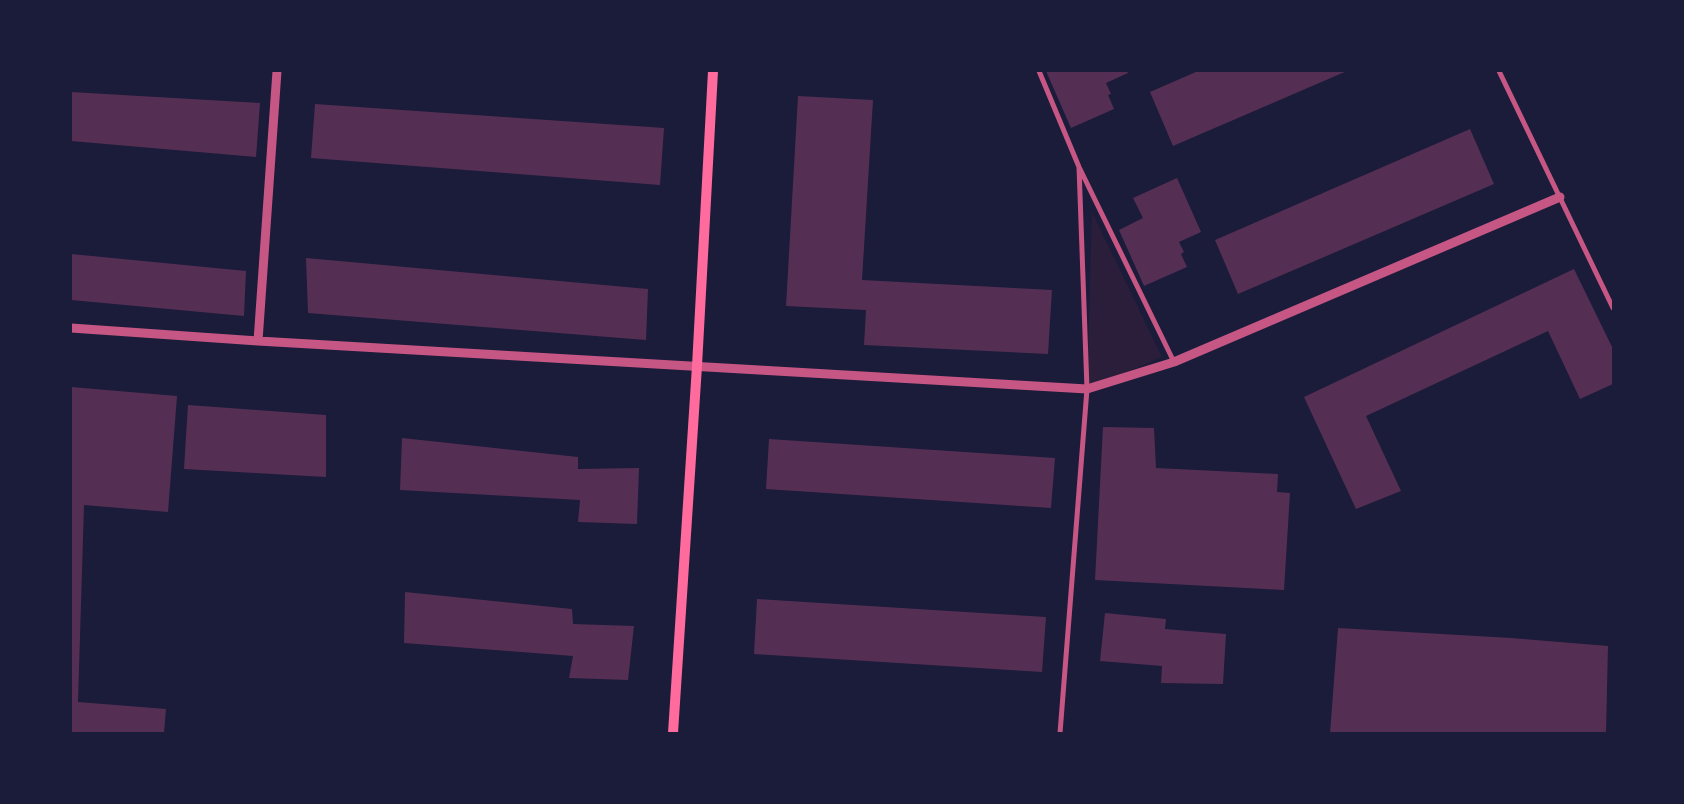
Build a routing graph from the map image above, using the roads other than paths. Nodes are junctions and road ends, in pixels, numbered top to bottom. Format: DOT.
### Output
graph roads {
  1 [pos="277,71"];
  2 [pos="713,71"];
  3 [pos="1039,71"];
  4 [pos="1499,71"];
  5 [pos="1080,167"];
  6 [pos="1560,197"];
  7 [pos="1613,308"];
  8 [pos="71,328"];
  9 [pos="258,341"];
  10 [pos="1174,362"];
  11 [pos="697,366"];
  12 [pos="1087,389"];
  13 [pos="673,733"];
  14 [pos="1060,733"];
  1 -- 9 [label="street"];
  2 -- 11 [label="main road"];
  3 -- 5 [label="street"];
  4 -- 6 [label="street"];
  5 -- 10 [label="street"];
  5 -- 12 [label="street"];
  6 -- 7 [label="street"];
  6 -- 10 [label="street"];
  8 -- 9 [label="street"];
  9 -- 11 [label="street"];
  10 -- 12 [label="street"];
  11 -- 12 [label="street"];
  11 -- 13 [label="main road"];
  12 -- 14 [label="street"];
}
